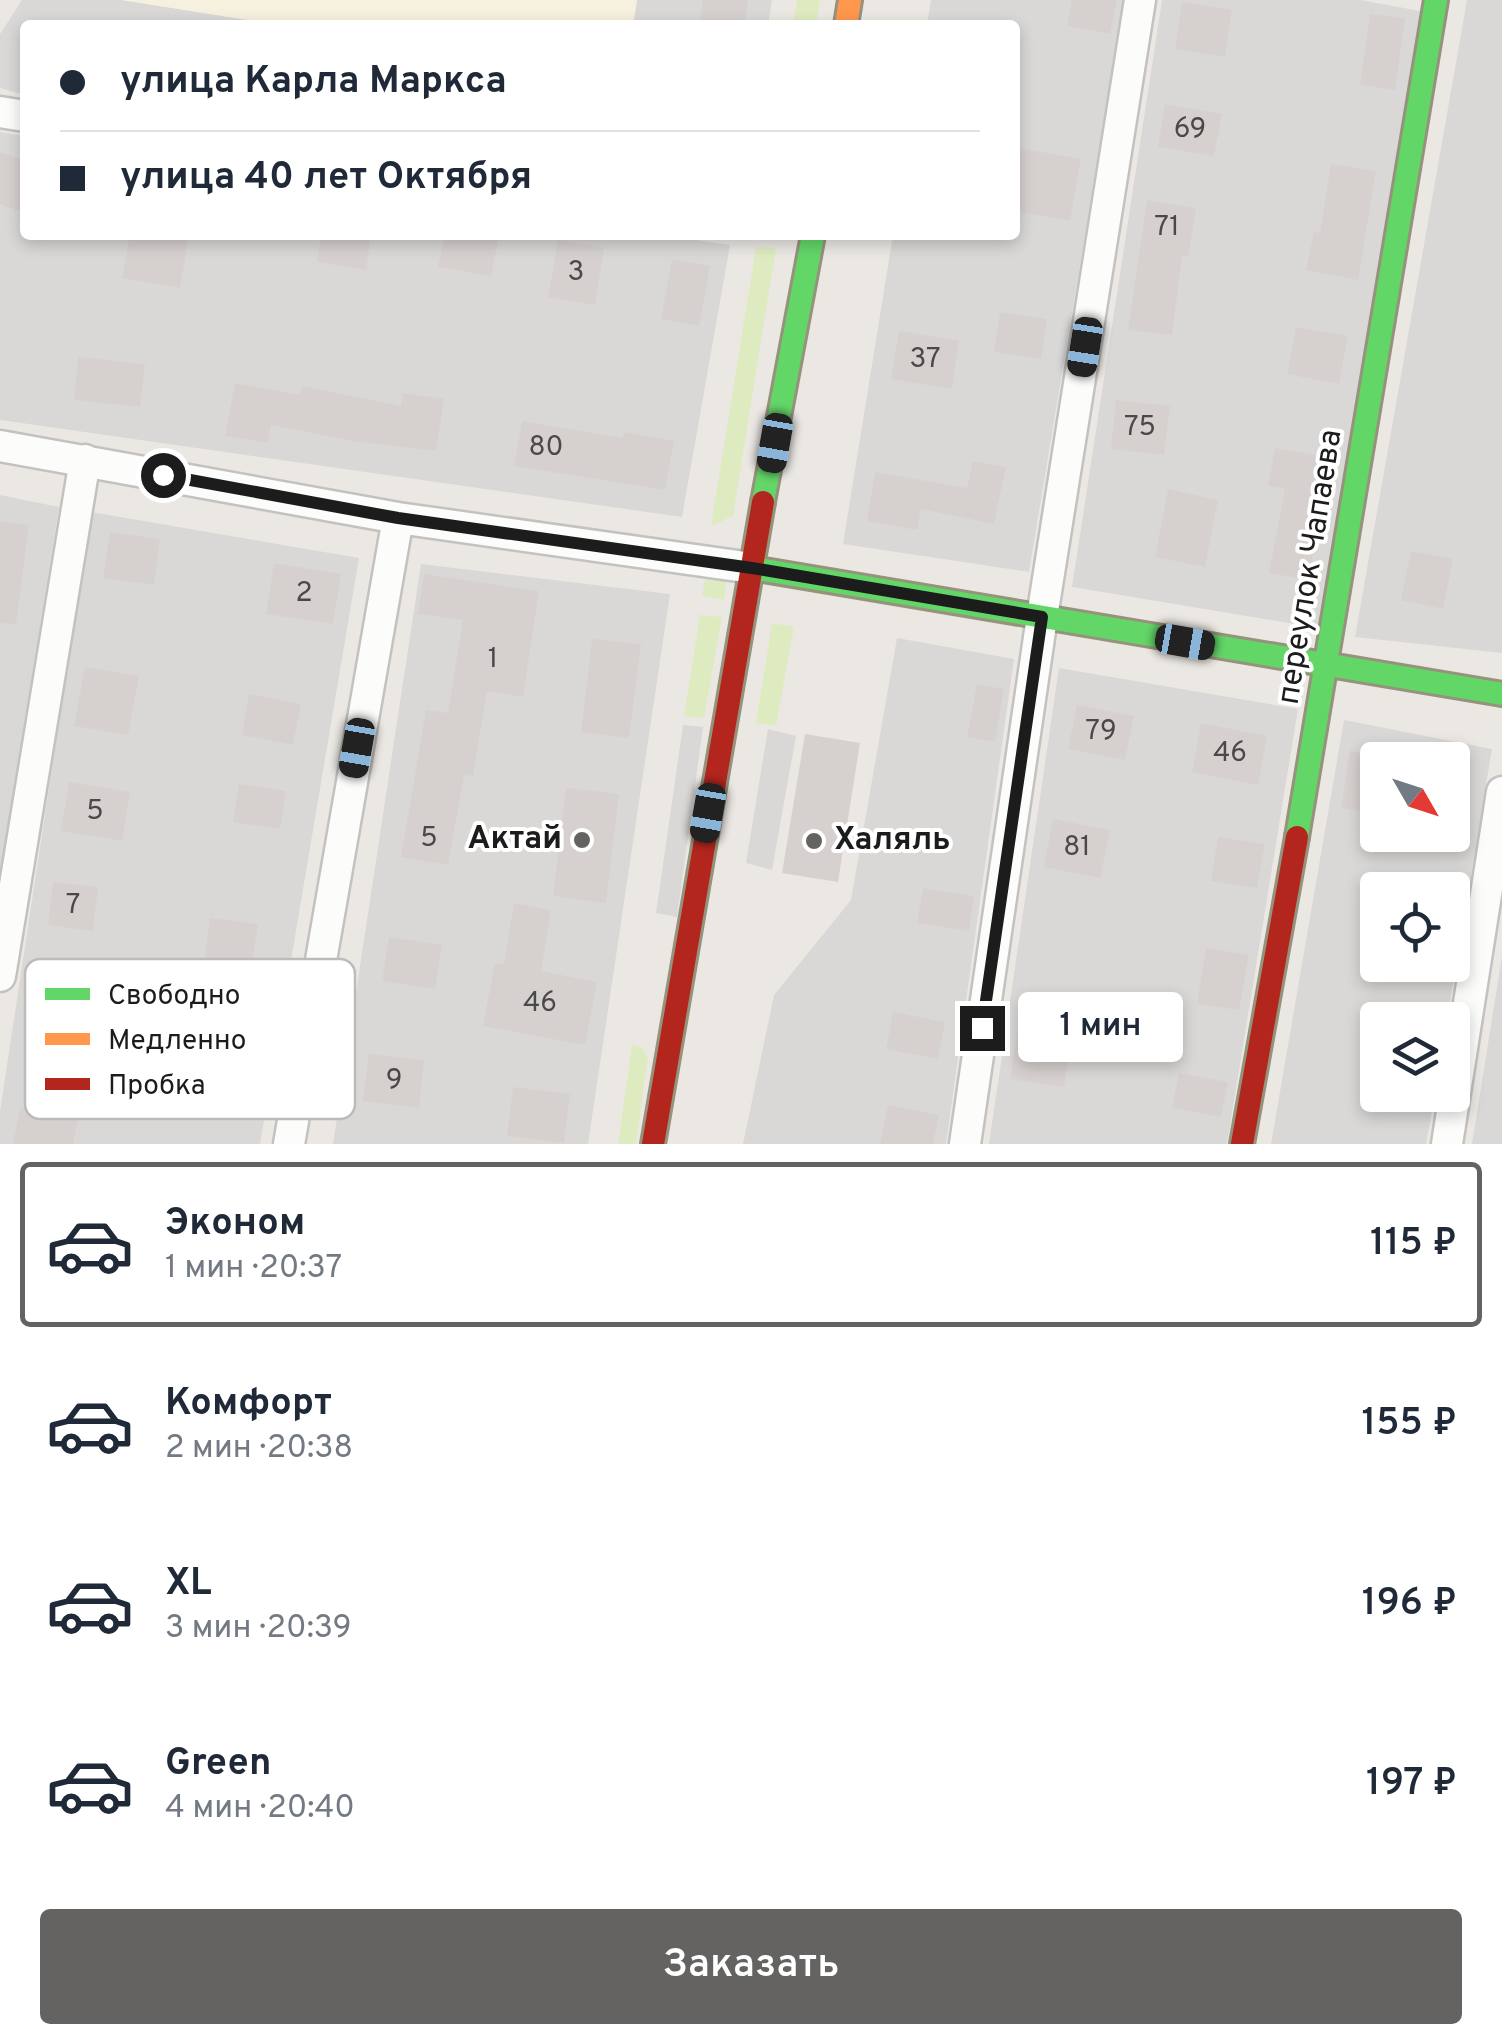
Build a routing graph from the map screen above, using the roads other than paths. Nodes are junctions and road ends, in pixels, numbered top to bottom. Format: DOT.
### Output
graph roads {
  1 [pos="1140,0"];
  2 [pos="1436,0"];
  3 [pos="802,240"];
  4 [pos="0,446"];
  5 [pos="85,460"];
  6 [pos="398,518"];
  7 [pos="752,568"];
  8 [pos="1042,617"];
  9 [pos="1328,667"];
  10 [pos="1502,694"];
  11 [pos="1502,792"];
  12 [pos="321,959"];
  13 [pos="0,976"];
  14 [pos="293,1119"];
  15 [pos="289,1144"];
  16 [pos="653,1144"];
  17 [pos="965,1144"];
  18 [pos="1242,1144"];
  19 [pos="1447,1144"];
  1 -- 8 [label="street"];
  2 -- 9 [label="street, переулок Чапаева"];
  3 -- 7 [label="street"];
  4 -- 5 [label="street"];
  5 -- 6 [label="street"];
  5 -- 13 [label="street"];
  6 -- 7 [label="street"];
  6 -- 12 [label="street"];
  7 -- 8 [label="street"];
  7 -- 16 [label="street"];
  8 -- 9 [label="street"];
  8 -- 17 [label="street"];
  9 -- 10 [label="street"];
  9 -- 18 [label="street, переулок Чапаева"];
  11 -- 19 [label="street"];
  14 -- 15 [label="street"];
}
